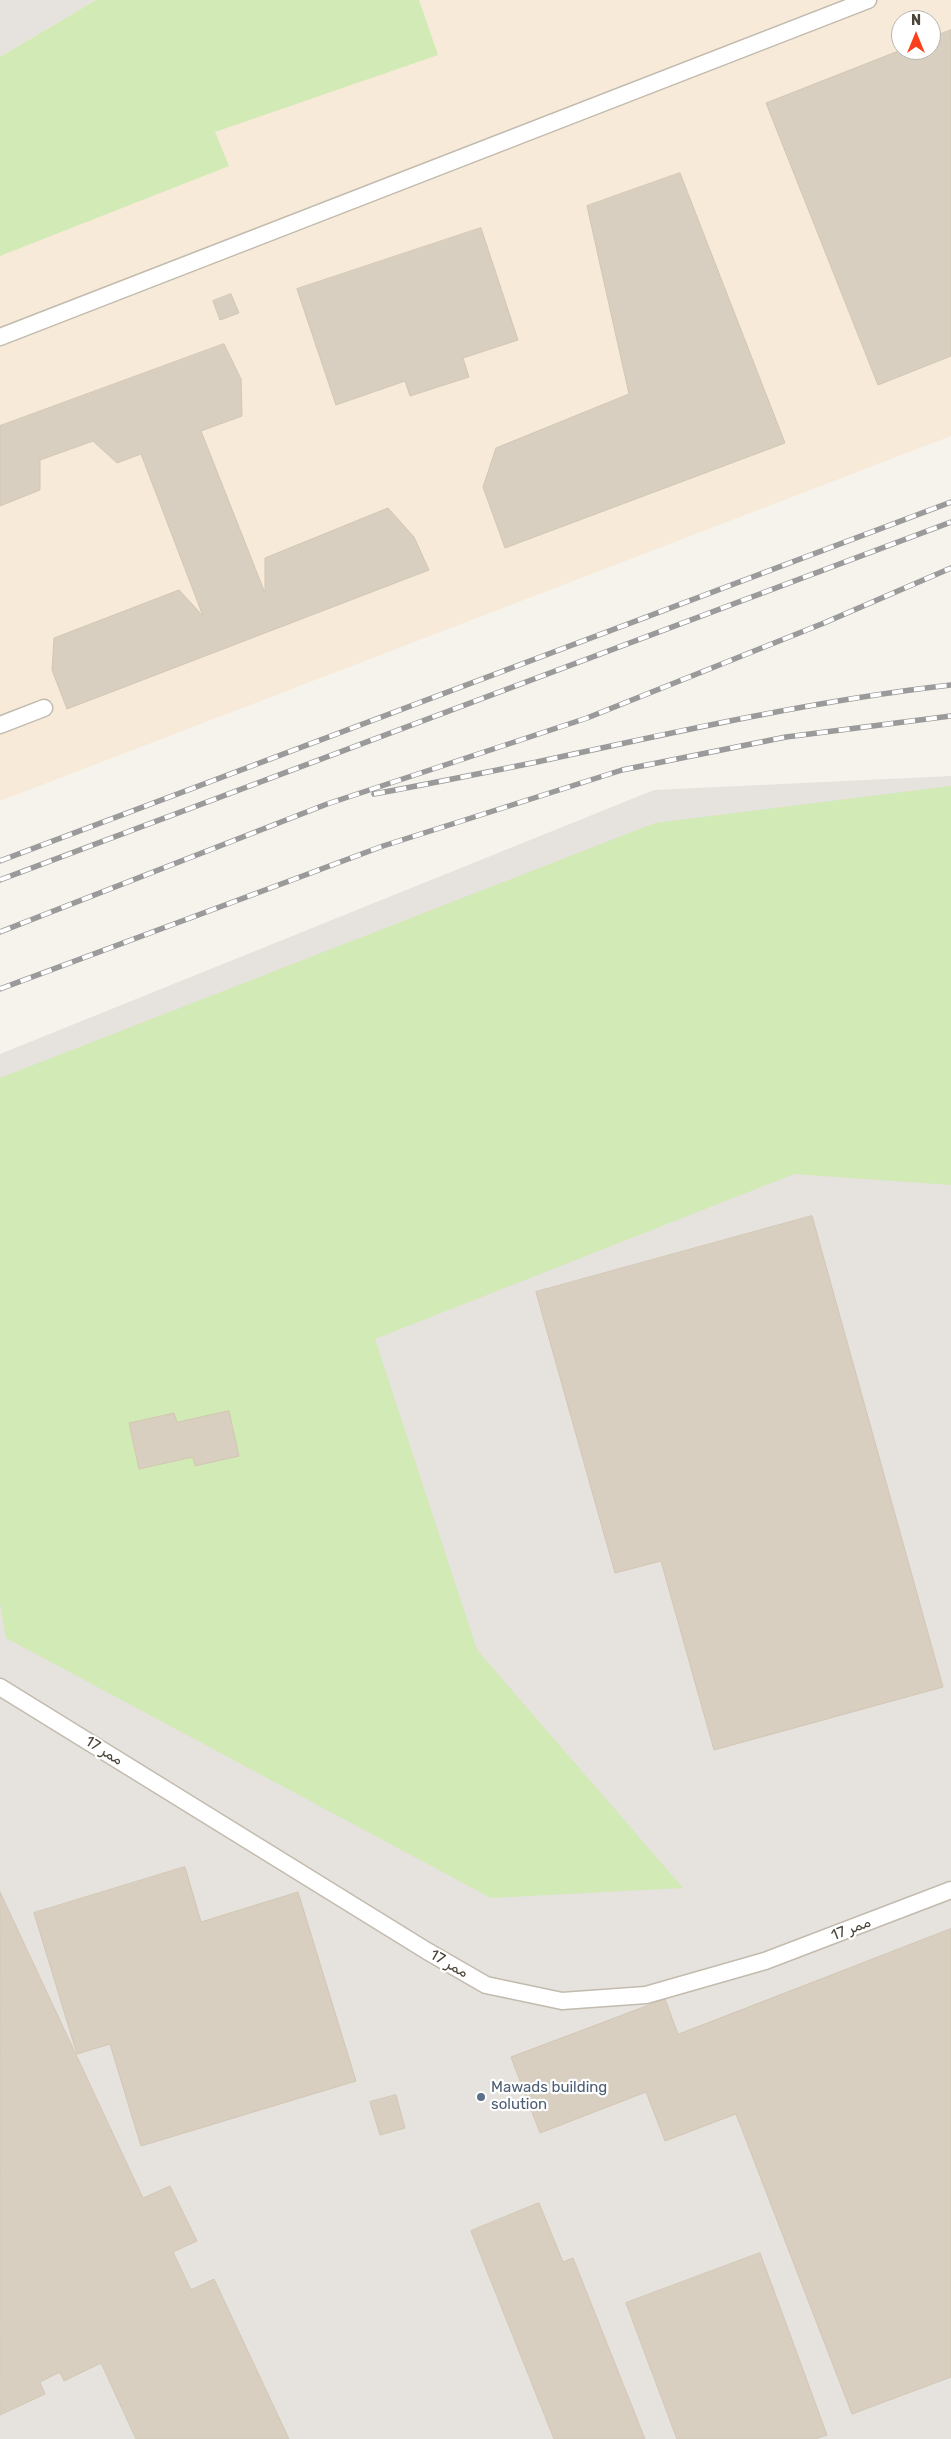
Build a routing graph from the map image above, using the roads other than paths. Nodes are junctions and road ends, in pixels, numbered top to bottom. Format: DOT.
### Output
graph roads {
  1 [pos="868,0"];
  2 [pos="0,338"];
  3 [pos="44,708"];
  4 [pos="0,725"];
  5 [pos="0,1687"];
  6 [pos="951,1890"];
  1 -- 2 [label="lane"];
  3 -- 4 [label="lane"];
  5 -- 6 [label="lane, ممر 17"];
}
